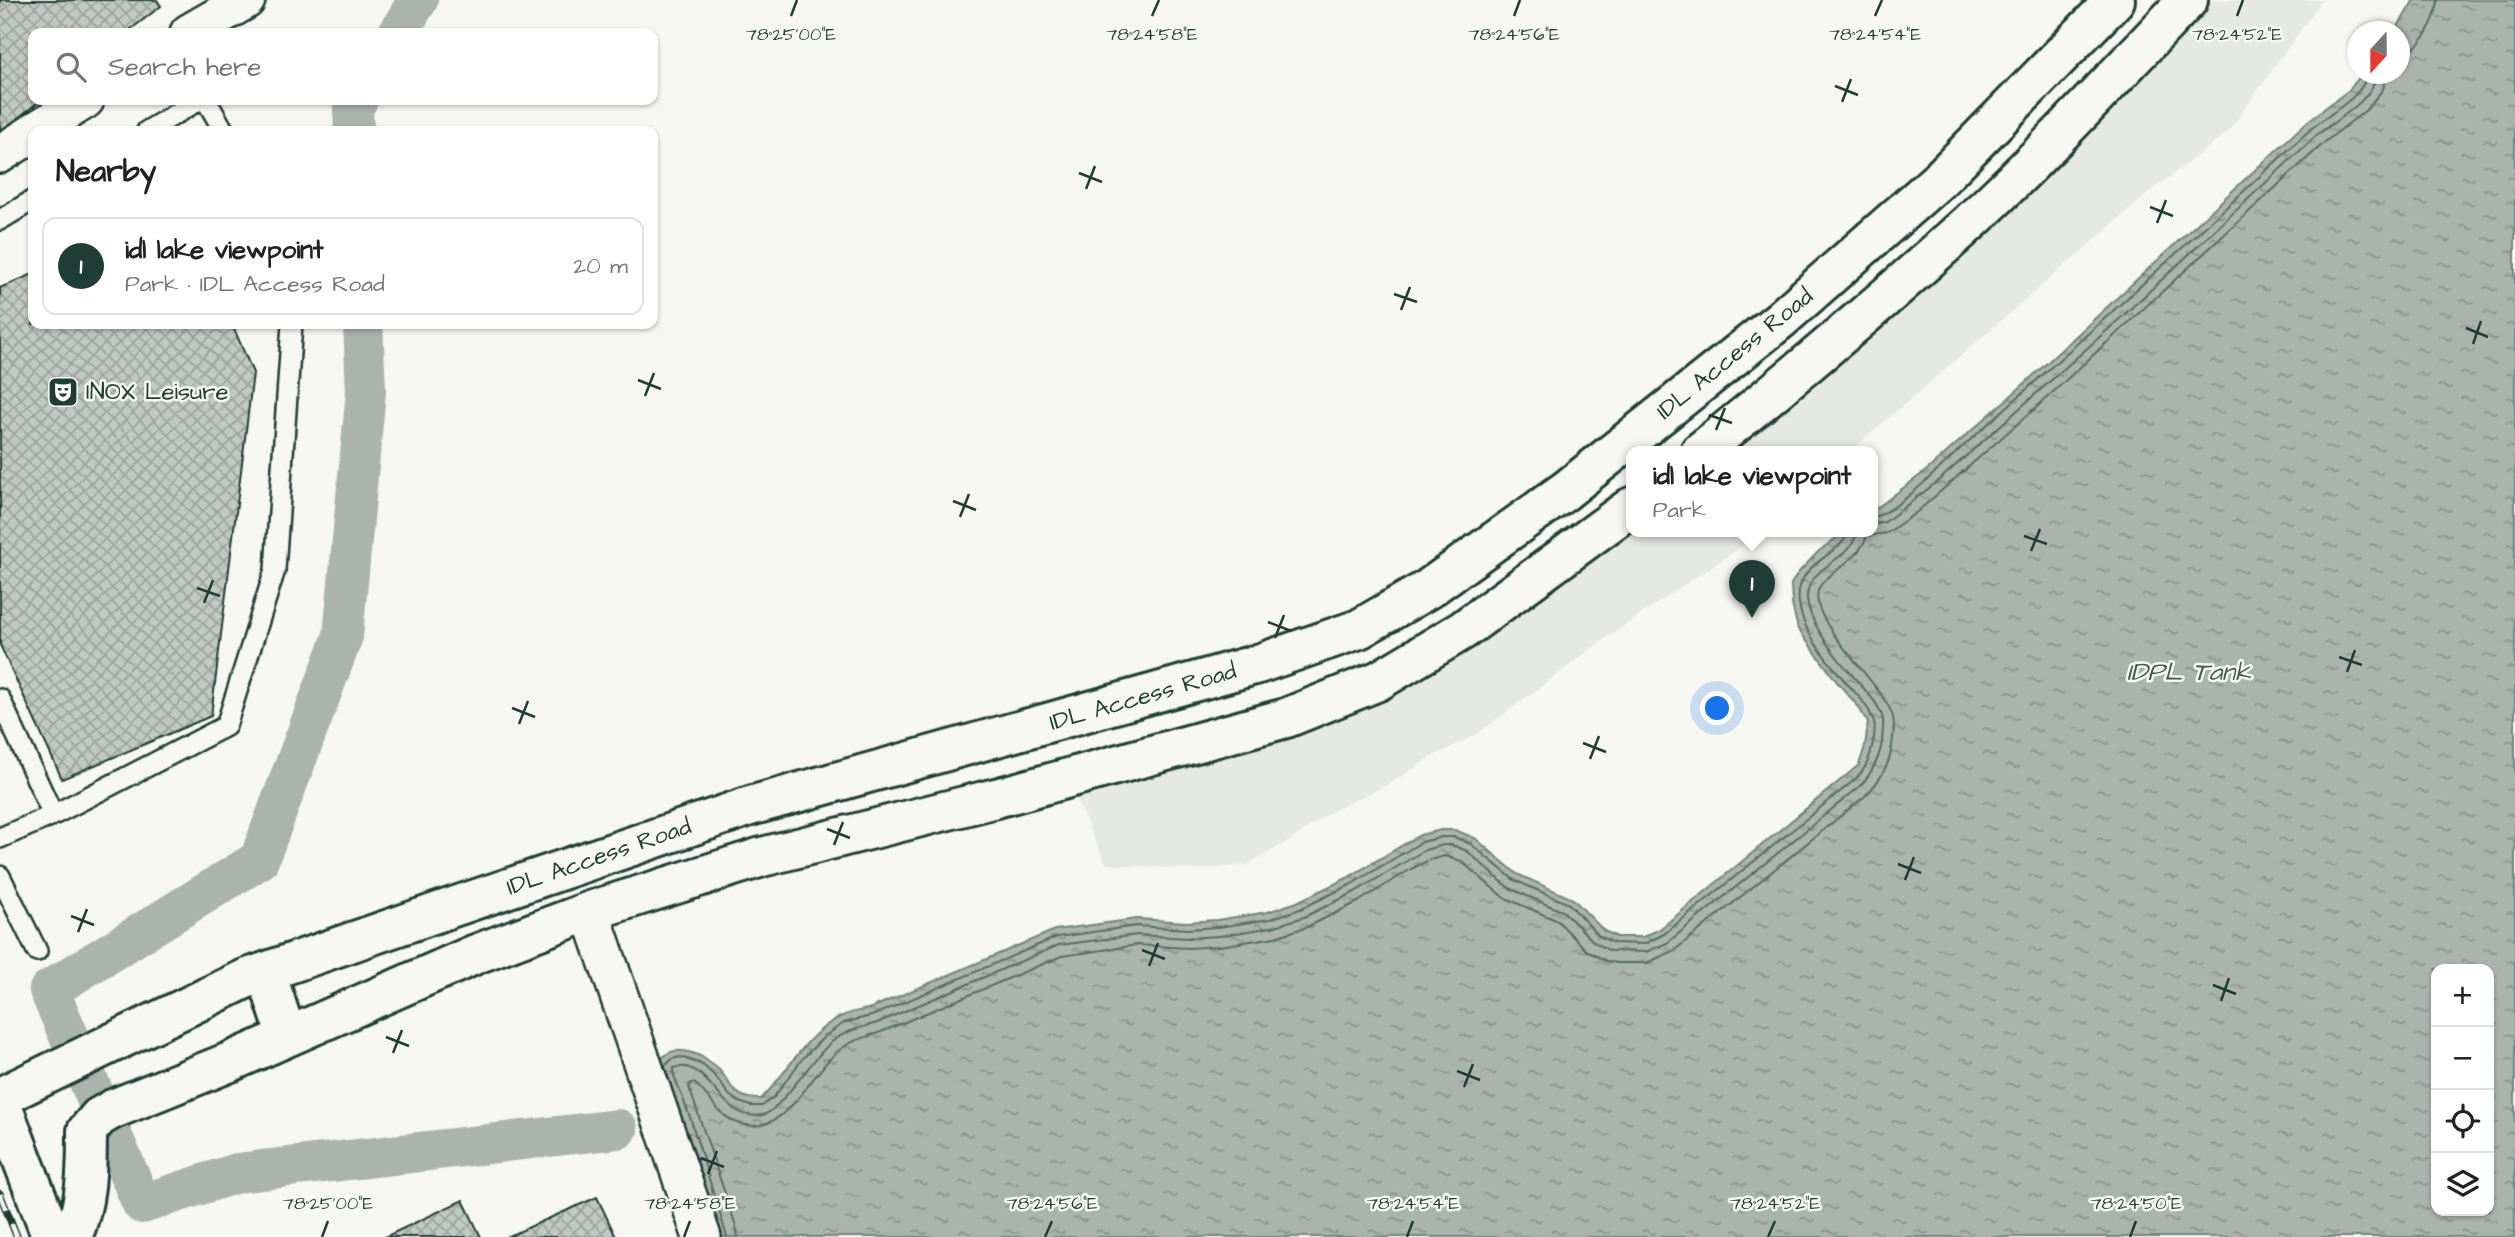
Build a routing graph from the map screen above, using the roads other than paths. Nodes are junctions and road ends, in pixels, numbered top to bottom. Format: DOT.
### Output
graph roads {
  1 [pos="2115,0"];
  2 [pos="2188,0"];
  3 [pos="224,5"];
  4 [pos="195,28"];
  5 [pos="77,105"];
  6 [pos="191,105"];
  7 [pos="208,105"];
  8 [pos="44,126"];
  9 [pos="155,126"];
  10 [pos="221,126"];
  11 [pos="28,136"];
  12 [pos="0,154"];
  13 [pos="28,203"];
  14 [pos="0,220"];
  15 [pos="292,329"];
  16 [pos="1708,446"];
  17 [pos="1626,511"];
  18 [pos="0,699"];
  19 [pos="53,815"];
  20 [pos="0,838"];
  21 [pos="0,876"];
  22 [pos="590,911"];
  23 [pos="37,951"];
  24 [pos="256,976"];
  25 [pos="287,1037"];
  26 [pos="0,1099"];
  27 [pos="52,1237"];
  28 [pos="72,1237"];
  29 [pos="702,1237"];
  1 -- 24 [label="main road, IDL Access Road"];
  2 -- 16 [label="main road"];
  3 -- 4 [label="street"];
  5 -- 8 [label="street"];
  6 -- 9 [label="lane"];
  7 -- 10 [label="lane"];
  11 -- 12 [label="street"];
  13 -- 14 [label="lane"];
  15 -- 19 [label="lane"];
  17 -- 22 [label="main road"];
  18 -- 19 [label="lane"];
  19 -- 20 [label="lane"];
  21 -- 23 [label="lane"];
  22 -- 25 [label="main road"];
  22 -- 29 [label="street"];
  24 -- 25 [label="main road"];
  24 -- 26 [label="main road, IDL Access Road"];
  25 -- 28 [label="main road"];
  26 -- 27 [label="main road"];
}
